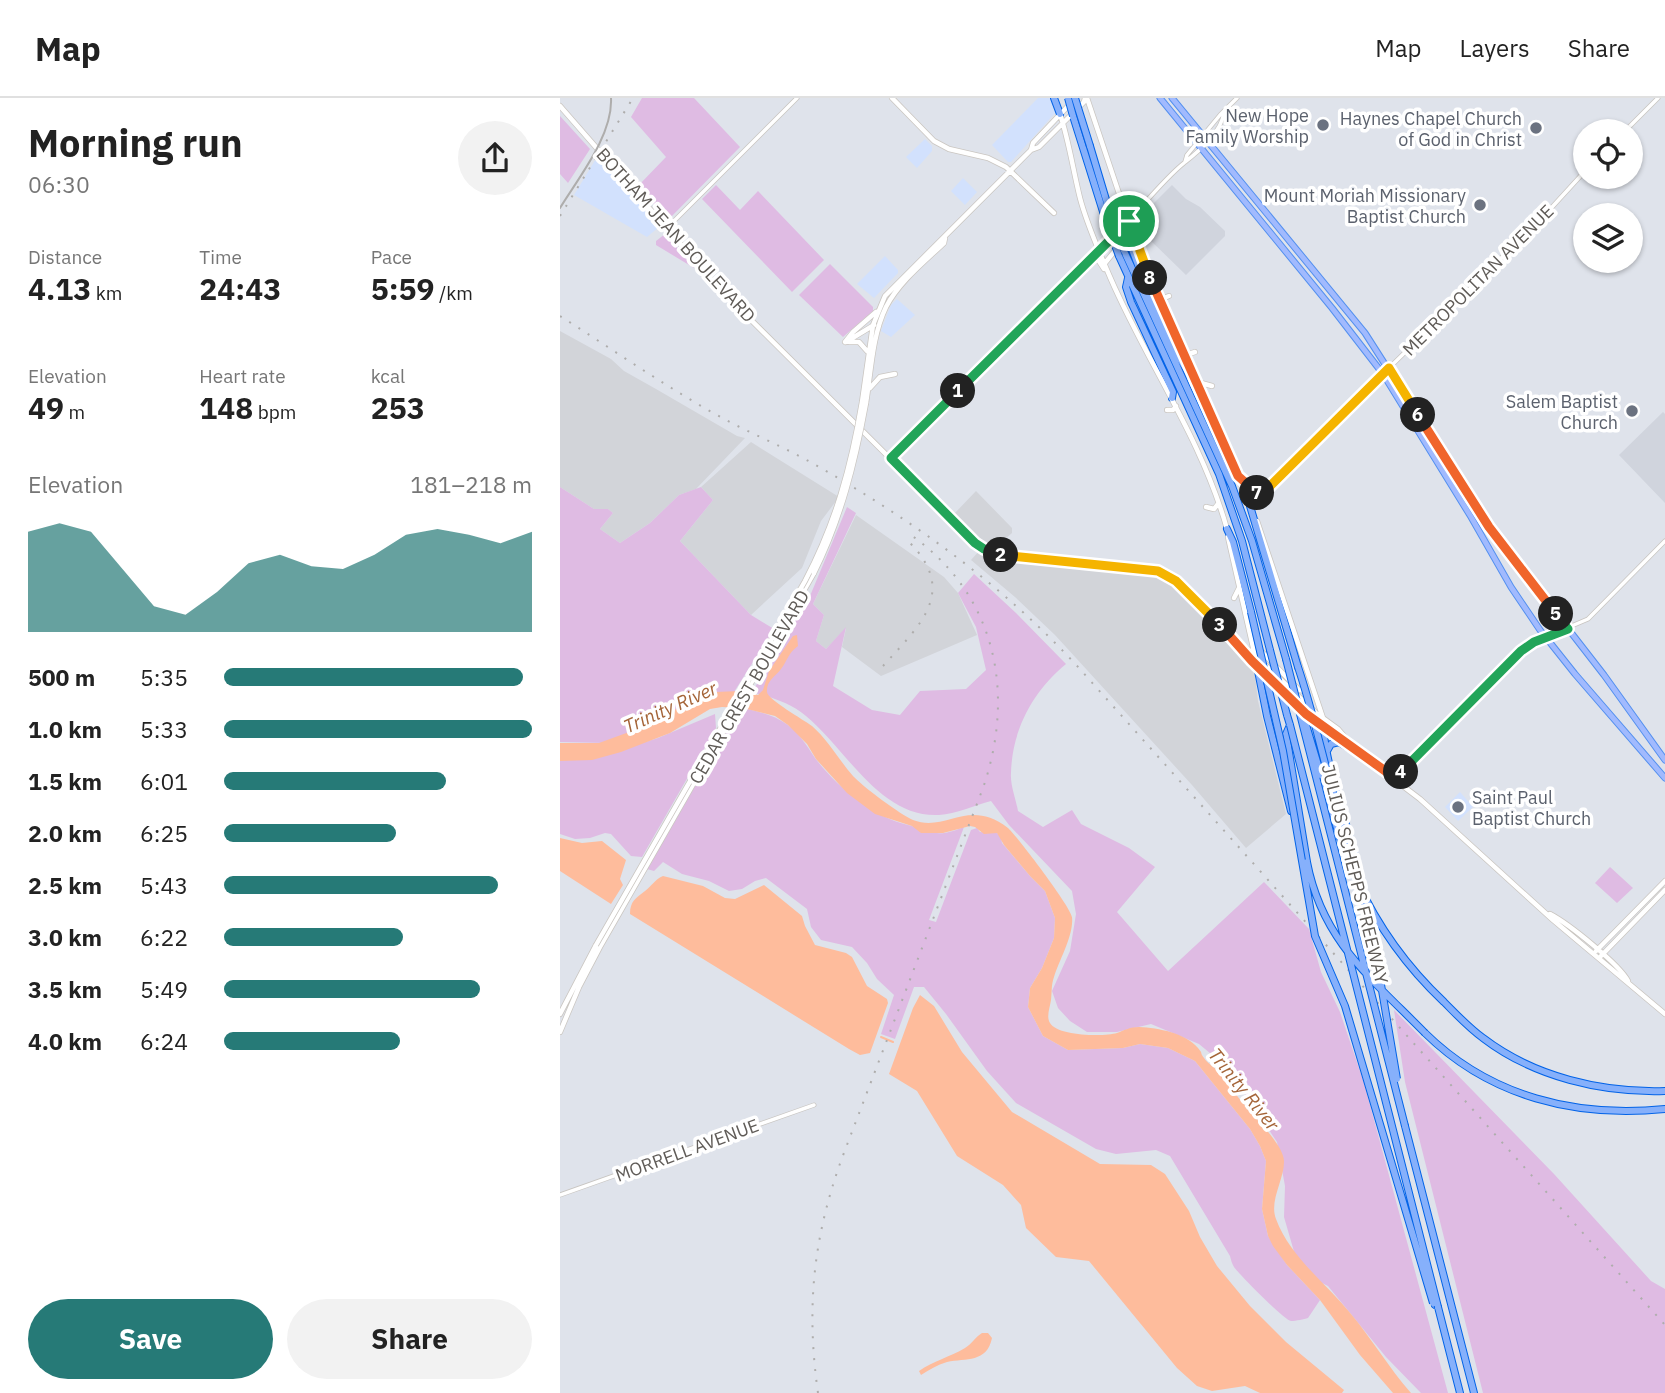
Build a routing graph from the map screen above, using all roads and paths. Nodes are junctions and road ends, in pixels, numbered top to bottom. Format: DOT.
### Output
graph roads {
  1 [pos="797,98"];
  2 [pos="892,98"];
  3 [pos="1054,98"];
  4 [pos="1068,98"];
  5 [pos="1075,98"];
  6 [pos="1086,98"];
  7 [pos="1160,98"];
  8 [pos="1172,98"];
  9 [pos="1237,98"];
  10 [pos="1658,98"];
  11 [pos="560,106"];
  12 [pos="1060,114"];
  13 [pos="1637,119"];
  14 [pos="1062,123"];
  15 [pos="1050,136"];
  16 [pos="1204,139"];
  17 [pos="1067,141"];
  18 [pos="1199,146"];
  19 [pos="1086,147"];
  20 [pos="1031,150"];
  21 [pos="1011,170"];
  22 [pos="1573,184"];
  23 [pos="1054,213"];
  24 [pos="1110,213"];
  25 [pos="1129,221"];
  26 [pos="667,228"];
  27 [pos="945,239"];
  28 [pos="1128,249"];
  29 [pos="1097,253"];
  30 [pos="1105,263"];
  31 [pos="1111,278"];
  32 [pos="1128,278"];
  33 [pos="1157,295"];
  34 [pos="1169,296"];
  35 [pos="877,312"];
  36 [pos="880,322"];
  37 [pos="873,325"];
  38 [pos="859,326"];
  39 [pos="877,334"];
  40 [pos="845,342"];
  41 [pos="1182,351"];
  42 [pos="1195,352"];
  43 [pos="869,353"];
  44 [pos="1389,368"];
  45 [pos="895,374"];
  46 [pos="1383,374"];
  47 [pos="1212,386"];
  48 [pos="1199,389"];
  49 [pos="868,392"];
  50 [pos="864,402"];
  51 [pos="1174,402"];
  52 [pos="1167,410"];
  53 [pos="891,458"];
  54 [pos="1238,476"];
  55 [pos="1260,496"];
  56 [pos="1219,503"];
  57 [pos="1250,506"];
  58 [pos="1206,507"];
  59 [pos="1227,529"];
  60 [pos="1665,541"];
  61 [pos="1568,629"];
  62 [pos="1546,637"];
  63 [pos="1233,639"];
  64 [pos="1253,645"];
  65 [pos="1254,654"];
  66 [pos="1257,666"];
  67 [pos="1312,687"];
  68 [pos="1296,700"];
  69 [pos="1319,707"];
  70 [pos="1316,713"];
  71 [pos="1306,714"];
  72 [pos="1323,718"];
  73 [pos="1290,725"];
  74 [pos="1323,727"];
  75 [pos="1352,746"];
  76 [pos="1327,753"];
  77 [pos="1366,758"];
  78 [pos="1665,761"];
  79 [pos="1395,778"];
  80 [pos="1665,778"];
  81 [pos="1297,837"];
  82 [pos="1665,881"];
  83 [pos="1361,884"];
  84 [pos="1665,890"];
  85 [pos="1633,917"];
  86 [pos="1595,952"];
  87 [pos="1600,957"];
  88 [pos="562,1013"];
  89 [pos="1665,1014"];
  90 [pos="560,1032"];
  91 [pos="1665,1091"];
  92 [pos="814,1105"];
  93 [pos="1665,1109"];
  94 [pos="1405,1126"];
  95 [pos="560,1195"];
  96 [pos="1438,1307"];
  97 [pos="1460,1393"];
  98 [pos="1474,1393"];
  1 -- 26 [label="street"];
  2 -- 21 [label="main road"];
  3 -- 12 [label="highway"];
  4 -- 19 [label="highway, JULIUS SCHEPPS FREEWAY, bridge"];
  5 -- 12 [label="main road"];
  5 -- 19 [label="highway, JULIUS SCHEPPS FREEWAY, bridge"];
  6 -- 14 [label="main road"];
  6 -- 25 [label="main road, JULIUS SCHEPPS FREEWAY"];
  7 -- 18 [label="main road"];
  8 -- 16 [label="main road"];
  9 -- 16 [label="street"];
  10 -- 13 [label="street"];
  11 -- 26 [label="main road, BOTHAM JEAN BOULEVARD"];
  12 -- 14 [label="main road"];
  12 -- 20 [label="main road"];
  14 -- 15 [label="main road"];
  14 -- 17 [label="main road"];
  15 -- 17 [label="main road"];
  15 -- 20 [label="main road"];
  16 -- 18 [label="street"];
  16 -- 44 [label="main road"];
  17 -- 29 [label="main road"];
  18 -- 25 [label="street"];
  18 -- 46 [label="main road"];
  19 -- 24 [label="highway, JULIUS SCHEPPS FREEWAY"];
  19 -- 24 [label="highway, JULIUS SCHEPPS FREEWAY"];
  20 -- 21 [label="main road"];
  21 -- 23 [label="main road"];
  21 -- 27 [label="main road"];
  22 -- 44 [label="street, METROPOLITAN AVENUE"];
  24 -- 28 [label="highway, bridge"];
  24 -- 28 [label="highway, JULIUS SCHEPPS FREEWAY, bridge"];
  25 -- 28 [label="main road, JULIUS SCHEPPS FREEWAY"];
  25 -- 29 [label="street"];
  26 -- 53 [label="main road, BOTHAM JEAN BOULEVARD"];
  27 -- 35 [label="main road"];
  27 -- 36 [label="main road, CEDAR CREST BOULEVARD"];
  28 -- 30 [label="main road"];
  28 -- 32 [label="highway, JULIUS SCHEPPS FREEWAY"];
  28 -- 33 [label="main road, JULIUS SCHEPPS FREEWAY"];
  28 -- 48 [label="highway"];
  28 -- 68 [label="highway, JULIUS SCHEPPS FREEWAY, bridge"];
  29 -- 30 [label="main road"];
  29 -- 31 [label="main road"];
  29 -- 53 [label="street"];
  30 -- 31 [label="main road"];
  31 -- 51 [label="main road"];
  32 -- 51 [label="highway"];
  32 -- 73 [label="highway, JULIUS SCHEPPS FREEWAY, bridge"];
  33 -- 34 [label="main road"];
  33 -- 41 [label="main road, JULIUS SCHEPPS FREEWAY"];
  35 -- 37 [label="main road, CEDAR CREST BOULEVARD"];
  35 -- 38 [label="main road"];
  36 -- 37 [label="main road"];
  36 -- 39 [label="main road, CEDAR CREST BOULEVARD"];
  37 -- 38 [label="main road"];
  37 -- 39 [label="main road"];
  37 -- 40 [label="main road"];
  37 -- 43 [label="main road, CEDAR CREST BOULEVARD"];
  38 -- 40 [label="main road"];
  39 -- 49 [label="main road, CEDAR CREST BOULEVARD"];
  40 -- 43 [label="main road"];
  41 -- 42 [label="main road"];
  41 -- 48 [label="main road, JULIUS SCHEPPS FREEWAY"];
  43 -- 50 [label="main road, CEDAR CREST BOULEVARD"];
  44 -- 46 [label="street, METROPOLITAN AVENUE"];
  44 -- 61 [label="main road"];
  45 -- 49 [label="main road"];
  46 -- 55 [label="street, METROPOLITAN AVENUE"];
  46 -- 62 [label="main road"];
  47 -- 48 [label="main road"];
  48 -- 54 [label="main road, JULIUS SCHEPPS FREEWAY"];
  49 -- 50 [label="main road, CEDAR CREST BOULEVARD"];
  50 -- 88 [label="main road, CEDAR CREST BOULEVARD, bridge"];
  51 -- 52 [label="main road"];
  51 -- 56 [label="main road"];
  53 -- 63 [label="main road"];
  54 -- 55 [label="street"];
  54 -- 57 [label="main road, JULIUS SCHEPPS FREEWAY"];
  55 -- 57 [label="street, METROPOLITAN AVENUE"];
  56 -- 58 [label="main road"];
  56 -- 59 [label="main road"];
  57 -- 67 [label="main road, JULIUS SCHEPPS FREEWAY"];
  57 -- 83 [label="highway, bridge"];
  59 -- 64 [label="main road"];
  59 -- 81 [label="highway, bridge"];
  60 -- 61 [label="street"];
  61 -- 62 [label="street"];
  61 -- 78 [label="main road"];
  62 -- 79 [label="street"];
  62 -- 80 [label="main road"];
  63 -- 65 [label="main road"];
  63 -- 66 [label="main road"];
  64 -- 65 [label="main road"];
  64 -- 67 [label="main road"];
  65 -- 66 [label="main road"];
  65 -- 70 [label="main road"];
  66 -- 71 [label="main road"];
  66 -- 81 [label="highway, bridge"];
  67 -- 69 [label="main road, JULIUS SCHEPPS FREEWAY"];
  68 -- 91 [label="highway, bridge"];
  68 -- 94 [label="highway, JULIUS SCHEPPS FREEWAY, bridge"];
  69 -- 70 [label="main road"];
  69 -- 72 [label="main road, JULIUS SCHEPPS FREEWAY"];
  70 -- 71 [label="main road"];
  70 -- 72 [label="main road"];
  71 -- 74 [label="main road"];
  72 -- 74 [label="main road, JULIUS SCHEPPS FREEWAY"];
  72 -- 75 [label="main road"];
  73 -- 93 [label="highway, bridge"];
  73 -- 96 [label="highway, JULIUS SCHEPPS FREEWAY, bridge"];
  74 -- 75 [label="main road"];
  74 -- 76 [label="highway"];
  75 -- 77 [label="main road"];
  76 -- 77 [label="highway"];
  76 -- 83 [label="highway"];
  77 -- 79 [label="main road"];
  79 -- 86 [label="main road"];
  81 -- 96 [label="highway, bridge"];
  82 -- 85 [label="main road"];
  83 -- 94 [label="highway, bridge"];
  84 -- 85 [label="main road"];
  85 -- 86 [label="main road"];
  85 -- 87 [label="main road"];
  86 -- 87 [label="main road"];
  87 -- 89 [label="main road"];
  88 -- 90 [label="main road, CEDAR CREST BOULEVARD"];
  92 -- 95 [label="street, MORRELL AVENUE"];
  94 -- 98 [label="highway, JULIUS SCHEPPS FREEWAY"];
  96 -- 97 [label="highway, JULIUS SCHEPPS FREEWAY"];
}
